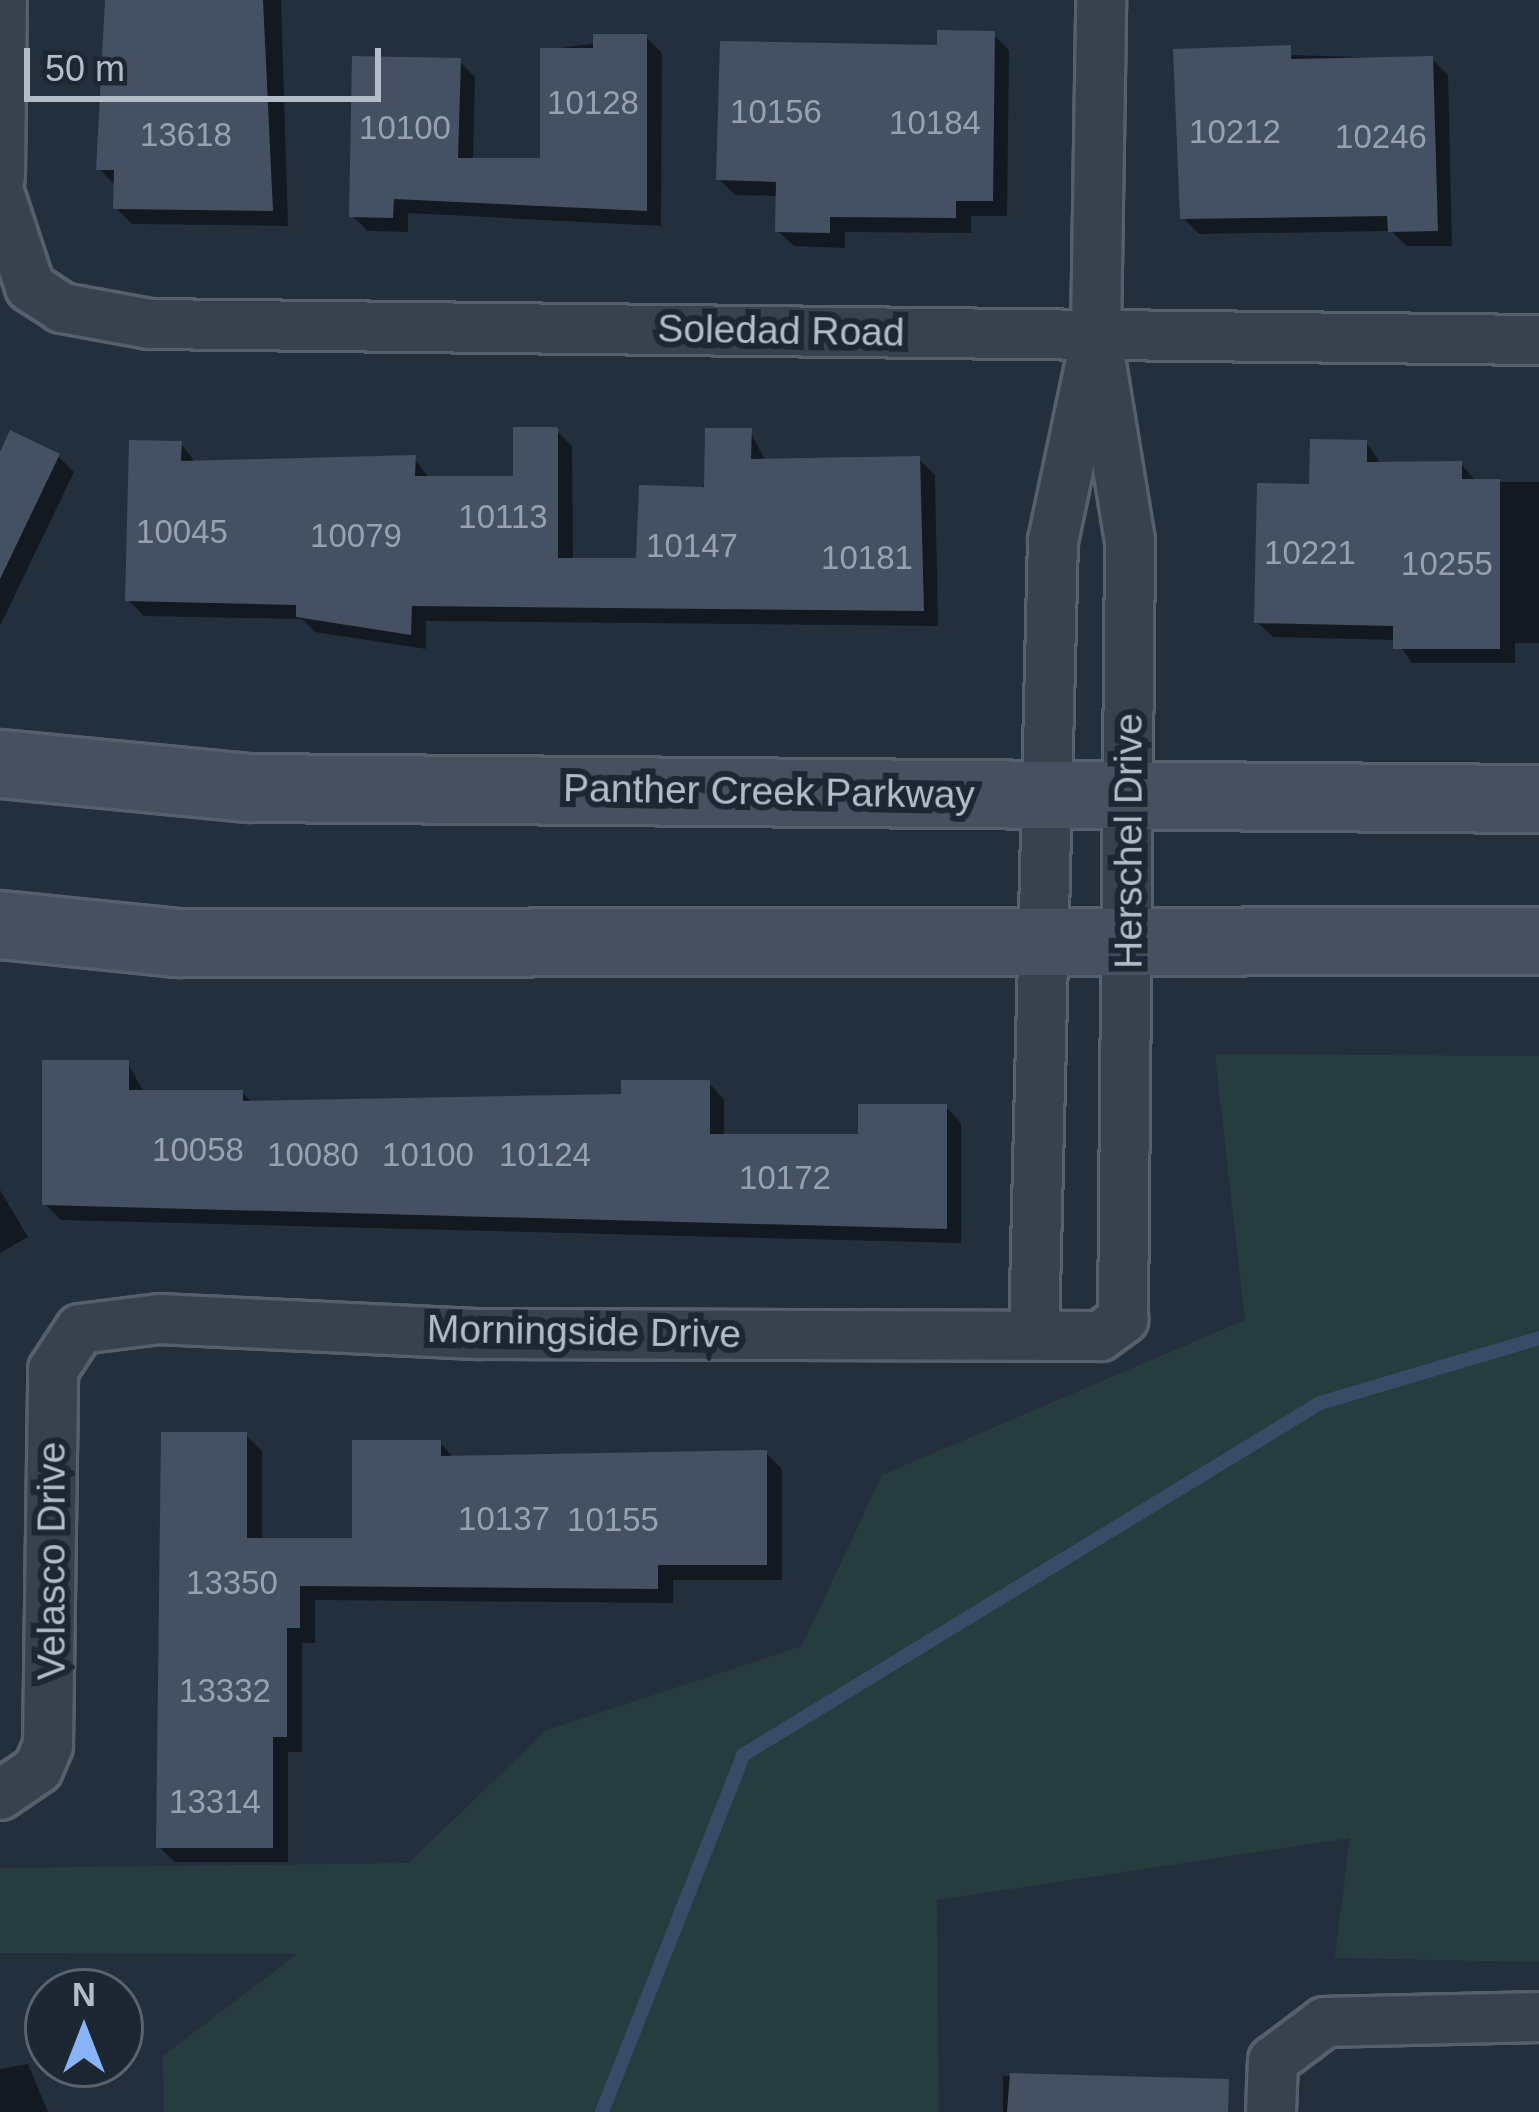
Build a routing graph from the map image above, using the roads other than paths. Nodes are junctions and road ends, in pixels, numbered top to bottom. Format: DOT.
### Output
graph roads {
  1 [pos="2,0"];
  2 [pos="1101,0"];
  3 [pos="0,177"];
  4 [pos="0,195"];
  5 [pos="1096,334"];
  6 [pos="1539,340"];
  7 [pos="0,764"];
  8 [pos="1046,795"];
  9 [pos="1539,799"];
  10 [pos="1133,800"];
  11 [pos="0,925"];
  12 [pos="1539,941"];
  13 [pos="1037,947"];
  14 [pos="1127,949"];
  15 [pos="1034,1334"];
  16 [pos="71,1336"];
  17 [pos="1100,1336"];
  18 [pos="12,1788"];
  19 [pos="1539,2017"];
  20 [pos="1271,2112"];
  1 -- 3 [label="street"];
  2 -- 5 [label="street, Herschel Drive"];
  4 -- 5 [label="street, Soledad Road"];
  5 -- 6 [label="street, Soledad Road"];
  5 -- 8 [label="street, Herschel Drive"];
  5 -- 10 [label="street, Herschel Drive"];
  7 -- 8 [label="main road, Panther Creek Parkway"];
  8 -- 10 [label="main road, Panther Creek Parkway"];
  8 -- 13 [label="street, Herschel Drive"];
  9 -- 10 [label="main road, Panther Creek Parkway"];
  10 -- 14 [label="street, Herschel Drive"];
  11 -- 13 [label="main road"];
  12 -- 14 [label="main road"];
  13 -- 14 [label="main road"];
  13 -- 15 [label="street, Herschel Drive"];
  14 -- 17 [label="street, Herschel Drive"];
  15 -- 16 [label="street, Morningside Drive"];
  15 -- 17 [label="street, Morningside Drive"];
  16 -- 18 [label="street, Velasco Drive"];
  19 -- 20 [label="street"];
}
